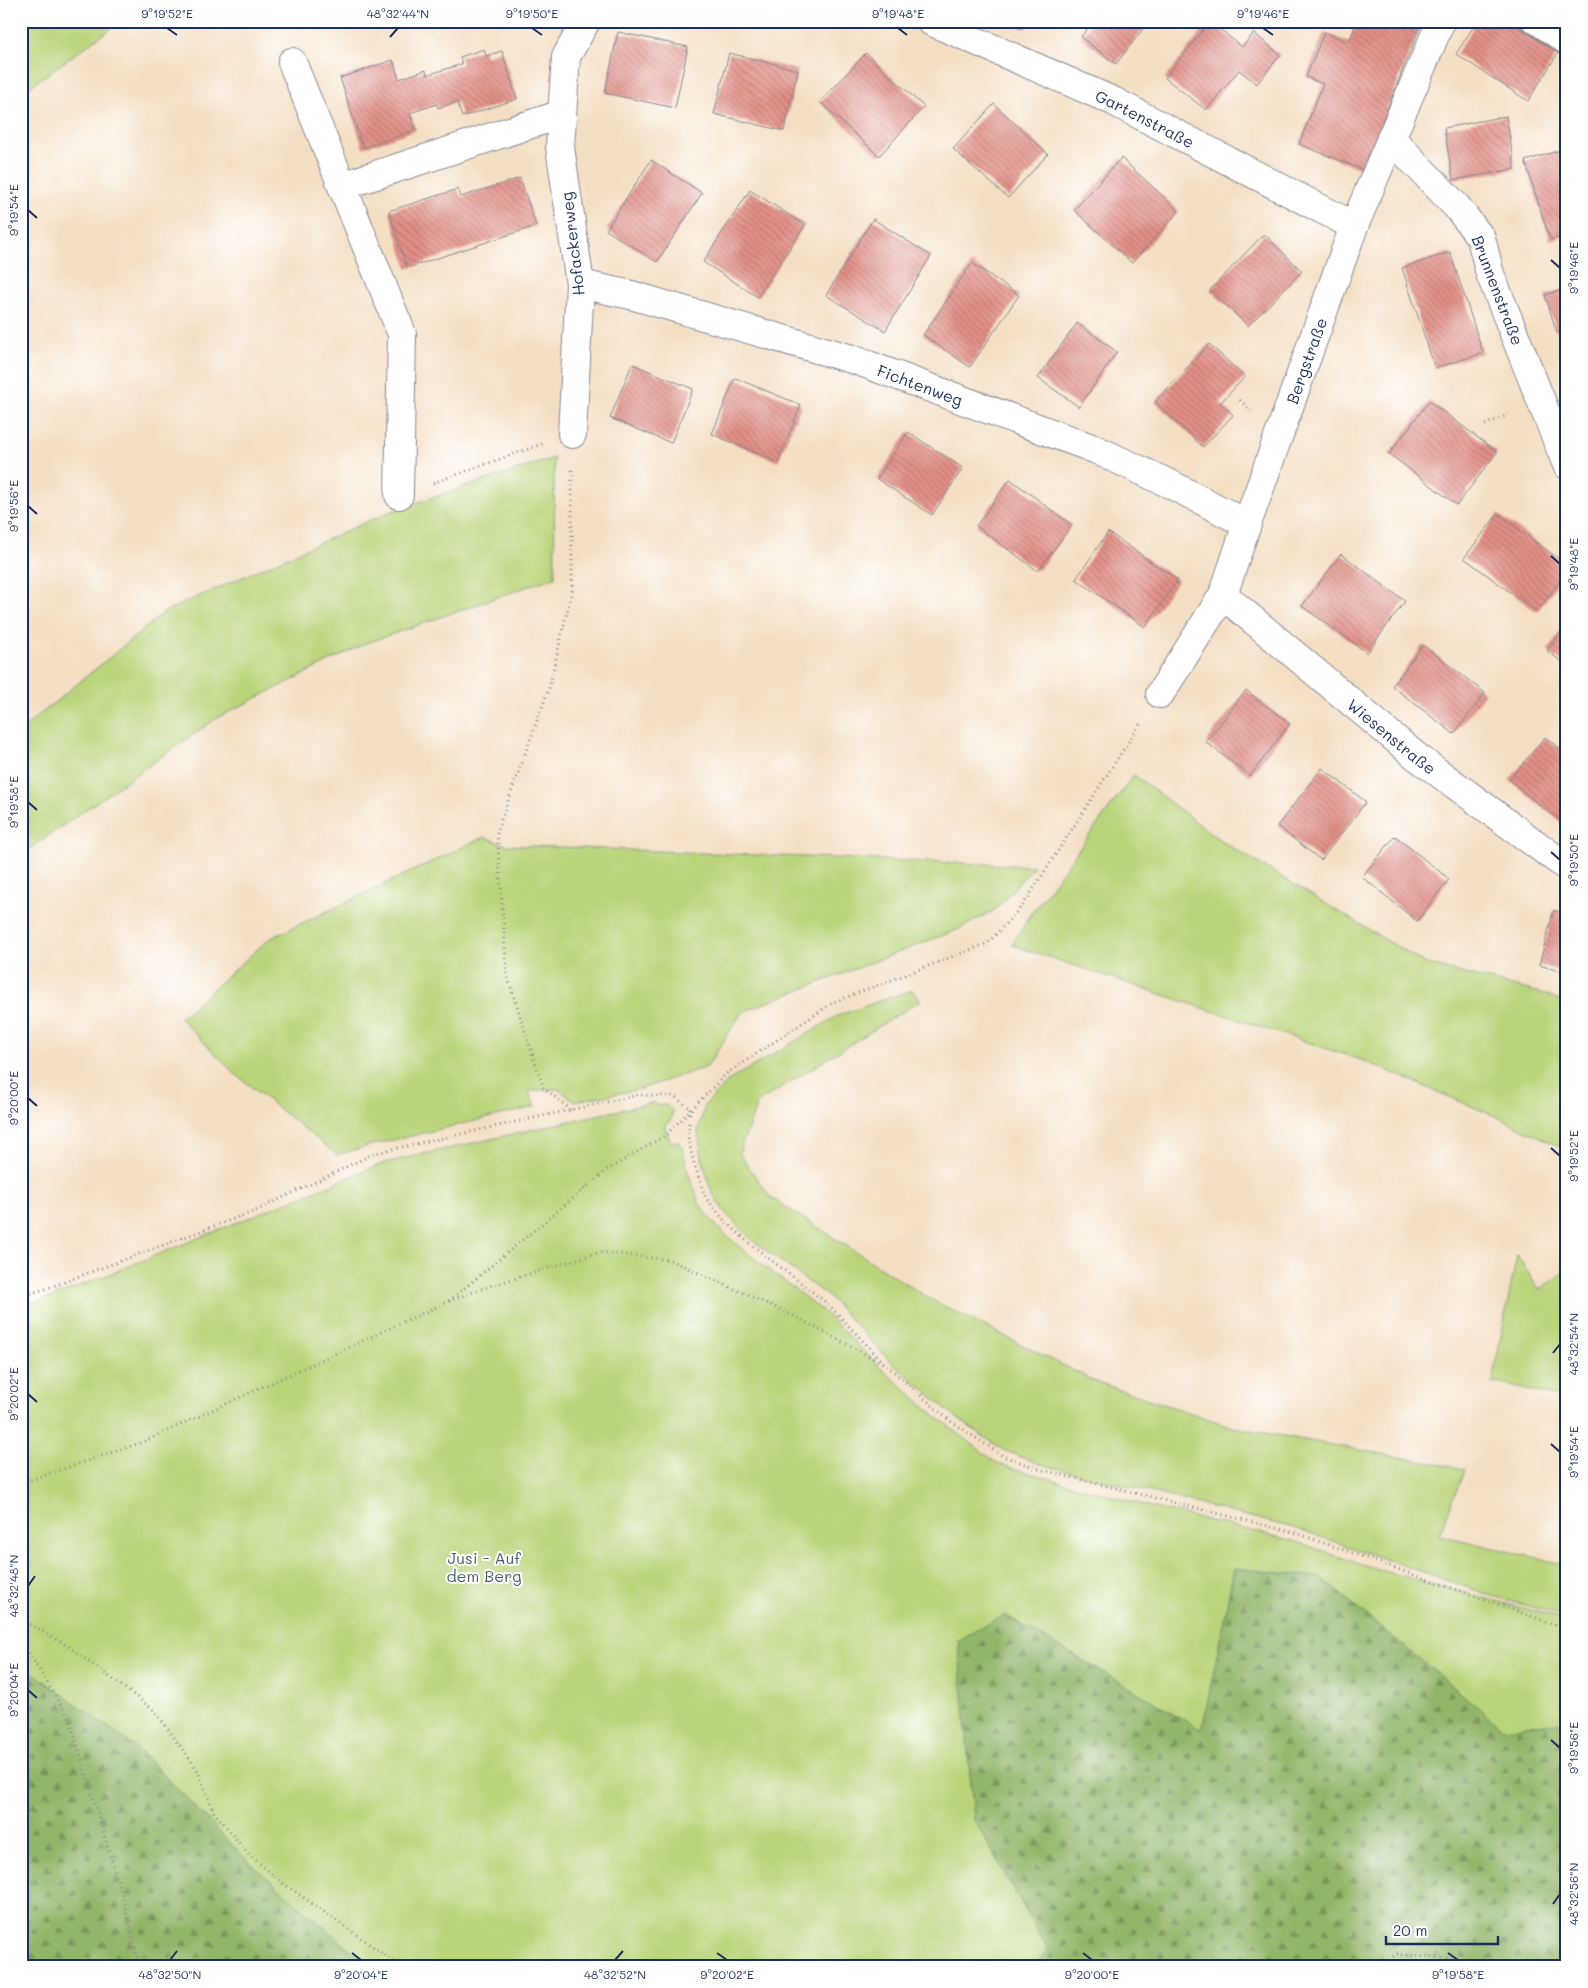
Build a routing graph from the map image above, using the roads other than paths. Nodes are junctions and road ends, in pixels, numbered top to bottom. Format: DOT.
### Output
graph roads {
  1 [pos="586,21"];
  2 [pos="930,21"];
  3 [pos="1441,21"];
  4 [pos="1528,21"];
  5 [pos="1567,48"];
  6 [pos="292,62"];
  7 [pos="562,114"];
  8 [pos="1391,138"];
  9 [pos="342,186"];
  10 [pos="1354,226"];
  11 [pos="580,284"];
  12 [pos="572,434"];
  13 [pos="1567,466"];
  14 [pos="399,495"];
  15 [pos="1247,524"];
  16 [pos="1224,595"];
  17 [pos="1160,694"];
  18 [pos="1567,868"];
  1 -- 7 [label="street, Hofackerweg"];
  2 -- 10 [label="street, Gartenstraße"];
  3 -- 8 [label="street, Bergstraße"];
  4 -- 5 [label="lane"];
  6 -- 9 [label="street"];
  7 -- 9 [label="street"];
  7 -- 11 [label="street, Hofackerweg"];
  8 -- 10 [label="street, Bergstraße"];
  8 -- 13 [label="street, Brunnenstraße"];
  9 -- 14 [label="street"];
  10 -- 15 [label="street, Bergstraße"];
  11 -- 12 [label="street, Hofackerweg"];
  11 -- 15 [label="street, Fichtenweg"];
  15 -- 16 [label="street, Bergstraße"];
  16 -- 17 [label="street, Bergstraße"];
  16 -- 18 [label="street, Wiesenstraße"];
}
